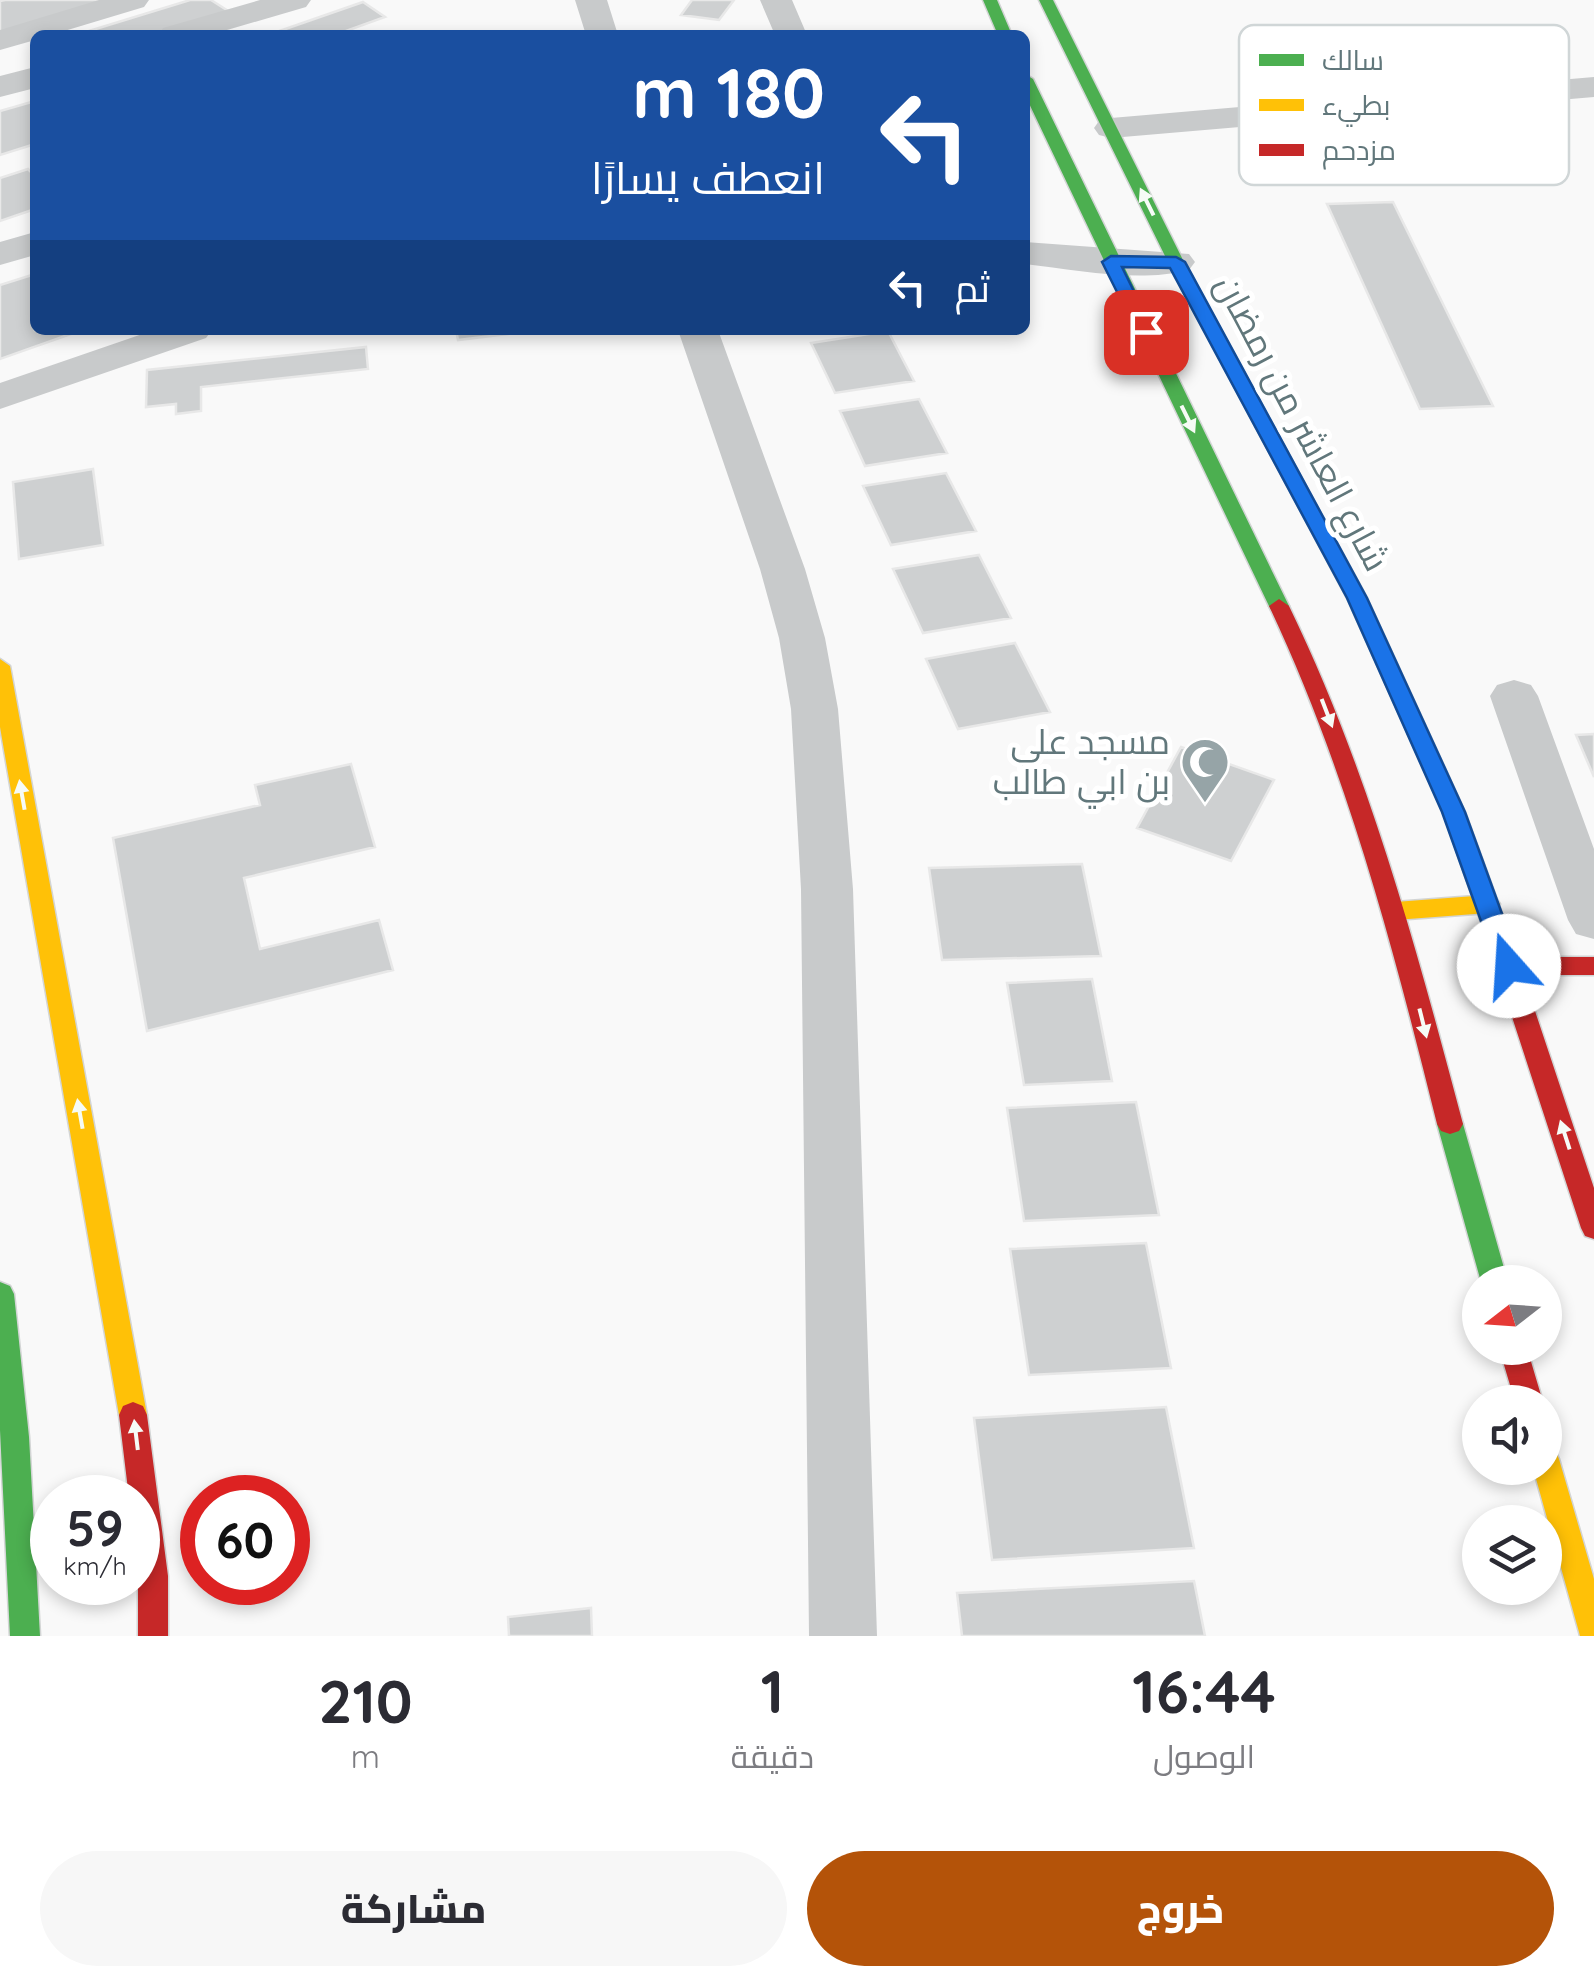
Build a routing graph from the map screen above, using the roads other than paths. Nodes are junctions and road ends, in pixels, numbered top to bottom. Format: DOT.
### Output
graph roads {
  1 [pos="134,0"];
  2 [pos="590,0"];
  3 [pos="776,0"];
  4 [pos="990,0"];
  5 [pos="1046,0"];
  6 [pos="270,3"];
  7 [pos="34,30"];
  8 [pos="190,30"];
  9 [pos="600,30"];
  10 [pos="789,30"];
  11 [pos="1004,30"];
  12 [pos="30,31"];
  13 [pos="0,40"];
  14 [pos="30,79"];
  15 [pos="1594,86"];
  16 [pos="0,88"];
  17 [pos="1569,88"];
  18 [pos="1030,89"];
  19 [pos="1239,117"];
  20 [pos="1110,128"];
  21 [pos="30,245"];
  22 [pos="0,254"];
  23 [pos="1030,254"];
  24 [pos="1111,262"];
  25 [pos="1176,262"];
  26 [pos="178,335"];
  27 [pos="700,335"];
  28 [pos="0,397"];
  29 [pos="0,666"];
  30 [pos="1514,696"];
  31 [pos="1488,904"];
  32 [pos="1395,911"];
  33 [pos="1594,920"];
  34 [pos="1509,966"];
  35 [pos="1594,966"];
  36 [pos="1594,1228"];
  37 [pos="1490,1265"];
  38 [pos="0,1294"];
  39 [pos="1552,1485"];
  40 [pos="1594,1632"];
  41 [pos="25,1636"];
  42 [pos="153,1636"];
  43 [pos="844,1636"];
  1 -- 7 [label="street"];
  2 -- 9 [label="street"];
  3 -- 10 [label="street"];
  4 -- 11 [label="main road"];
  5 -- 20 [label="main road, شارع العاشر من رمضان"];
  6 -- 8 [label="street"];
  12 -- 13 [label="street"];
  14 -- 16 [label="street"];
  15 -- 17 [label="street"];
  18 -- 24 [label="main road"];
  19 -- 20 [label="street"];
  25 -- 20 [label="main road, شارع العاشر من رمضان, one-way"];
  21 -- 22 [label="street"];
  23 -- 24 [label="street"];
  24 -- 25 [label="street"];
  24 -- 32 [label="main road, one-way"];
  25 -- 31 [label="main road, شارع العاشر من رمضان"];
  26 -- 28 [label="street"];
  27 -- 43 [label="street"];
  42 -- 29 [label="main road, one-way"];
  30 -- 33 [label="street"];
  31 -- 32 [label="main road"];
  31 -- 34 [label="main road, شارع العاشر من رمضان"];
  32 -- 37 [label="main road, one-way"];
  34 -- 35 [label="main road"];
  36 -- 34 [label="main road, شارع العاشر من رمضان, one-way"];
  38 -- 41 [label="main road"];
  39 -- 40 [label="main road"];
}
